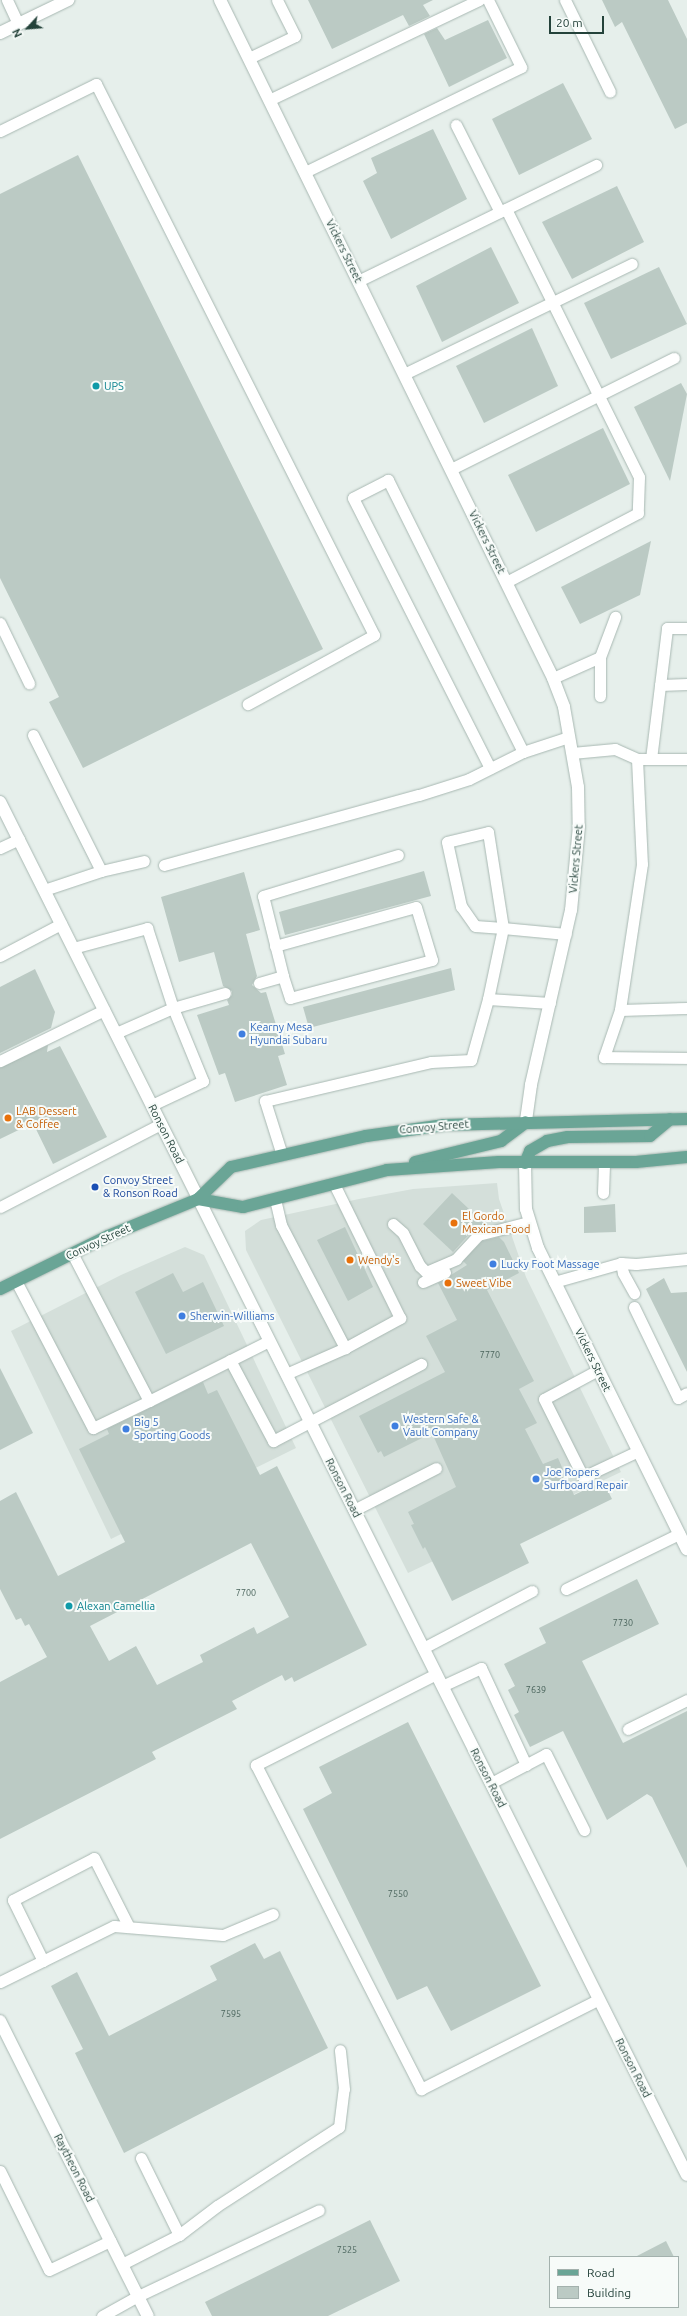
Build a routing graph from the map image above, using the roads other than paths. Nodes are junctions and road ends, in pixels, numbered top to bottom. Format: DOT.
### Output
graph roads {
  1 [pos="7,0"];
  2 [pos="68,0"];
  3 [pos="220,0"];
  4 [pos="277,0"];
  5 [pos="479,0"];
  6 [pos="488,0"];
  7 [pos="565,0"];
  8 [pos="18,24"];
  9 [pos="0,32"];
  10 [pos="249,58"];
  11 [pos="610,92"];
  12 [pos="269,100"];
  13 [pos="456,125"];
  14 [pos="0,131"];
  15 [pos="596,165"];
  16 [pos="305,172"];
  17 [pos="503,210"];
  18 [pos="632,264"];
  19 [pos="358,281"];
  20 [pos="552,302"];
  21 [pos="674,358"];
  22 [pos="404,374"];
  23 [pos="599,396"];
  24 [pos="451,469"];
  25 [pos="506,582"];
  26 [pos="615,617"];
  27 [pos="0,623"];
  28 [pos="687,628"];
  29 [pos="600,657"];
  30 [pos="553,678"];
  31 [pos="29,683"];
  32 [pos="687,684"];
  33 [pos="660,685"];
  34 [pos="600,696"];
  35 [pos="248,704"];
  36 [pos="33,735"];
  37 [pos="569,737"];
  38 [pos="523,752"];
  39 [pos="572,753"];
  40 [pos="651,759"];
  41 [pos="687,759"];
  42 [pos="637,760"];
  43 [pos="490,768"];
  44 [pos="0,802"];
  45 [pos="19,839"];
  46 [pos="0,848"];
  47 [pos="398,855"];
  48 [pos="144,861"];
  49 [pos="164,865"];
  50 [pos="101,871"];
  51 [pos="44,890"];
  52 [pos="61,924"];
  53 [pos="503,928"];
  54 [pos="566,934"];
  55 [pos="275,946"];
  56 [pos="73,948"];
  57 [pos="0,956"];
  58 [pos="283,976"];
  59 [pos="259,984"];
  60 [pos="225,993"];
  61 [pos="488,999"];
  62 [pos="550,1003"];
  63 [pos="174,1008"];
  64 [pos="687,1008"];
  65 [pos="104,1010"];
  66 [pos="620,1010"];
  67 [pos="116,1033"];
  68 [pos="687,1058"];
  69 [pos="0,1061"];
  70 [pos="152,1105"];
  71 [pos="670,1119"];
  72 [pos="687,1119"];
  73 [pos="526,1122"];
  74 [pos="161,1124"];
  75 [pos="282,1155"];
  76 [pos="687,1157"];
  77 [pos="604,1162"];
  78 [pos="525,1163"];
  79 [pos="387,1170"];
  80 [pos="334,1184"];
  81 [pos="603,1193"];
  82 [pos="198,1199"];
  83 [pos="275,1199"];
  84 [pos="0,1207"];
  85 [pos="393,1224"];
  86 [pos="530,1225"];
  87 [pos="72,1253"];
  88 [pos="687,1259"];
  89 [pos="621,1263"];
  90 [pos="16,1281"];
  91 [pos="423,1282"];
  92 [pos="554,1282"];
  93 [pos="0,1289"];
  94 [pos="634,1294"];
  95 [pos="634,1307"];
  96 [pos="269,1341"];
  97 [pos="345,1348"];
  98 [pos="230,1360"];
  99 [pos="421,1364"];
  100 [pos="598,1370"];
  101 [pos="286,1374"];
  102 [pos="687,1393"];
  103 [pos="149,1401"];
  104 [pos="310,1423"];
  105 [pos="638,1451"];
  106 [pos="436,1468"];
  107 [pos="354,1510"];
  108 [pos="679,1534"];
  109 [pos="687,1549"];
  110 [pos="566,1589"];
  111 [pos="532,1591"];
  112 [pos="423,1648"];
  113 [pos="436,1674"];
  114 [pos="442,1686"];
  115 [pos="687,1700"];
  116 [pos="628,1729"];
  117 [pos="526,1764"];
  118 [pos="491,1782"];
  119 [pos="584,1830"];
  120 [pos="273,1914"];
  121 [pos="129,1927"];
  122 [pos="43,1961"];
  123 [pos="0,1982"];
  124 [pos="599,1999"];
  125 [pos="0,2021"];
  126 [pos="340,2050"];
  127 [pos="141,2158"];
  128 [pos="0,2171"];
  129 [pos="687,2175"];
  130 [pos="319,2210"];
  131 [pos="180,2235"];
  132 [pos="110,2241"];
  133 [pos="122,2264"];
  134 [pos="138,2296"];
  135 [pos="102,2316"];
  136 [pos="148,2316"];
  1 -- 8 [label="lane"];
  2 -- 8 [label="street"];
  3 -- 10 [label="street, Vickers Street"];
  4 -- 10 [label="lane"];
  5 -- 12 [label="lane"];
  6 -- 16 [label="lane"];
  7 -- 11 [label="lane"];
  8 -- 9 [label="street"];
  10 -- 12 [label="street, Vickers Street"];
  12 -- 16 [label="street, Vickers Street"];
  13 -- 17 [label="lane"];
  14 -- 35 [label="lane"];
  15 -- 17 [label="lane"];
  16 -- 19 [label="street, Vickers Street"];
  17 -- 19 [label="lane"];
  17 -- 20 [label="lane"];
  18 -- 20 [label="lane"];
  19 -- 22 [label="street, Vickers Street"];
  20 -- 22 [label="lane"];
  20 -- 23 [label="lane"];
  21 -- 23 [label="lane"];
  22 -- 24 [label="street, Vickers Street"];
  23 -- 24 [label="lane"];
  23 -- 25 [label="lane"];
  24 -- 25 [label="street, Vickers Street"];
  25 -- 30 [label="street, Vickers Street"];
  26 -- 29 [label="lane"];
  27 -- 31 [label="lane"];
  28 -- 33 [label="lane"];
  29 -- 30 [label="lane"];
  29 -- 34 [label="lane"];
  30 -- 37 [label="street, Vickers Street"];
  32 -- 33 [label="lane"];
  33 -- 40 [label="lane"];
  36 -- 50 [label="lane"];
  37 -- 38 [label="lane"];
  37 -- 39 [label="street, Vickers Street"];
  38 -- 43 [label="lane"];
  38 -- 43 [label="lane"];
  39 -- 42 [label="lane"];
  39 -- 54 [label="street, Vickers Street"];
  40 -- 41 [label="lane"];
  40 -- 42 [label="lane"];
  42 -- 66 [label="lane"];
  43 -- 49 [label="lane"];
  44 -- 45 [label="street, Ronson Road"];
  45 -- 46 [label="lane"];
  45 -- 51 [label="street, Ronson Road"];
  47 -- 55 [label="lane"];
  48 -- 50 [label="lane"];
  50 -- 51 [label="lane"];
  51 -- 52 [label="street, Ronson Road"];
  52 -- 56 [label="street, Ronson Road"];
  52 -- 57 [label="lane"];
  53 -- 53 [label="lane"];
  53 -- 54 [label="lane"];
  53 -- 61 [label="lane"];
  54 -- 62 [label="street, Vickers Street"];
  55 -- 58 [label="lane"];
  55 -- 58 [label="lane"];
  56 -- 63 [label="lane"];
  56 -- 65 [label="street, Ronson Road"];
  58 -- 59 [label="lane"];
  60 -- 63 [label="lane"];
  61 -- 62 [label="lane"];
  61 -- 75 [label="lane"];
  62 -- 73 [label="street, Vickers Street"];
  63 -- 67 [label="lane"];
  63 -- 70 [label="lane"];
  64 -- 66 [label="lane"];
  65 -- 67 [label="street, Ronson Road"];
  65 -- 69 [label="lane"];
  66 -- 68 [label="lane"];
  67 -- 70 [label="street, Ronson Road"];
  70 -- 74 [label="street, Ronson Road"];
  71 -- 72 [label="main road, Convoy Street"];
  71 -- 73 [label="main road, Convoy Street"];
  71 -- 78 [label="main road"];
  73 -- 75 [label="main road, Convoy Street"];
  73 -- 79 [label="main road"];
  74 -- 82 [label="street, Ronson Road"];
  74 -- 84 [label="lane"];
  75 -- 82 [label="main road, Convoy Street"];
  76 -- 77 [label="main road"];
  77 -- 78 [label="main road"];
  77 -- 81 [label="lane"];
  78 -- 79 [label="main road"];
  78 -- 86 [label="street, Vickers Street"];
  79 -- 80 [label="main road"];
  80 -- 83 [label="main road"];
  80 -- 97 [label="lane"];
  82 -- 83 [label="main road"];
  82 -- 87 [label="main road, Convoy Street"];
  82 -- 96 [label="street, Ronson Road"];
  83 -- 97 [label="lane"];
  85 -- 86 [label="lane"];
  86 -- 91 [label="lane"];
  86 -- 92 [label="street, Vickers Street"];
  87 -- 90 [label="main road, Convoy Street"];
  87 -- 103 [label="lane"];
  88 -- 89 [label="lane"];
  89 -- 92 [label="lane"];
  89 -- 94 [label="lane"];
  90 -- 93 [label="main road, Convoy Street"];
  90 -- 103 [label="lane"];
  92 -- 100 [label="street, Vickers Street"];
  95 -- 102 [label="lane"];
  96 -- 98 [label="lane"];
  96 -- 101 [label="street, Ronson Road"];
  97 -- 101 [label="lane"];
  98 -- 103 [label="lane"];
  98 -- 104 [label="lane"];
  99 -- 104 [label="lane"];
  100 -- 105 [label="street, Vickers Street"];
  100 -- 105 [label="lane"];
  101 -- 104 [label="street, Ronson Road"];
  104 -- 107 [label="street, Ronson Road"];
  105 -- 108 [label="street, Vickers Street"];
  106 -- 107 [label="lane"];
  107 -- 112 [label="street, Ronson Road"];
  108 -- 109 [label="street, Vickers Street"];
  108 -- 110 [label="lane"];
  111 -- 112 [label="lane"];
  112 -- 113 [label="street, Ronson Road"];
  113 -- 114 [label="street, Ronson Road"];
  113 -- 124 [label="lane"];
  114 -- 117 [label="lane"];
  114 -- 118 [label="street, Ronson Road"];
  115 -- 116 [label="lane"];
  117 -- 118 [label="lane"];
  117 -- 119 [label="lane"];
  118 -- 124 [label="street, Ronson Road"];
  120 -- 121 [label="lane"];
  121 -- 122 [label="lane"];
  121 -- 122 [label="lane"];
  122 -- 123 [label="lane"];
  124 -- 129 [label="street, Ronson Road"];
  125 -- 132 [label="street, Raytheon Road"];
  126 -- 131 [label="lane"];
  127 -- 131 [label="lane"];
  128 -- 132 [label="lane"];
  130 -- 134 [label="lane"];
  131 -- 133 [label="lane"];
  132 -- 133 [label="street, Raytheon Road"];
  133 -- 134 [label="street, Raytheon Road"];
  134 -- 135 [label="lane"];
  134 -- 136 [label="street, Raytheon Road"];
}
